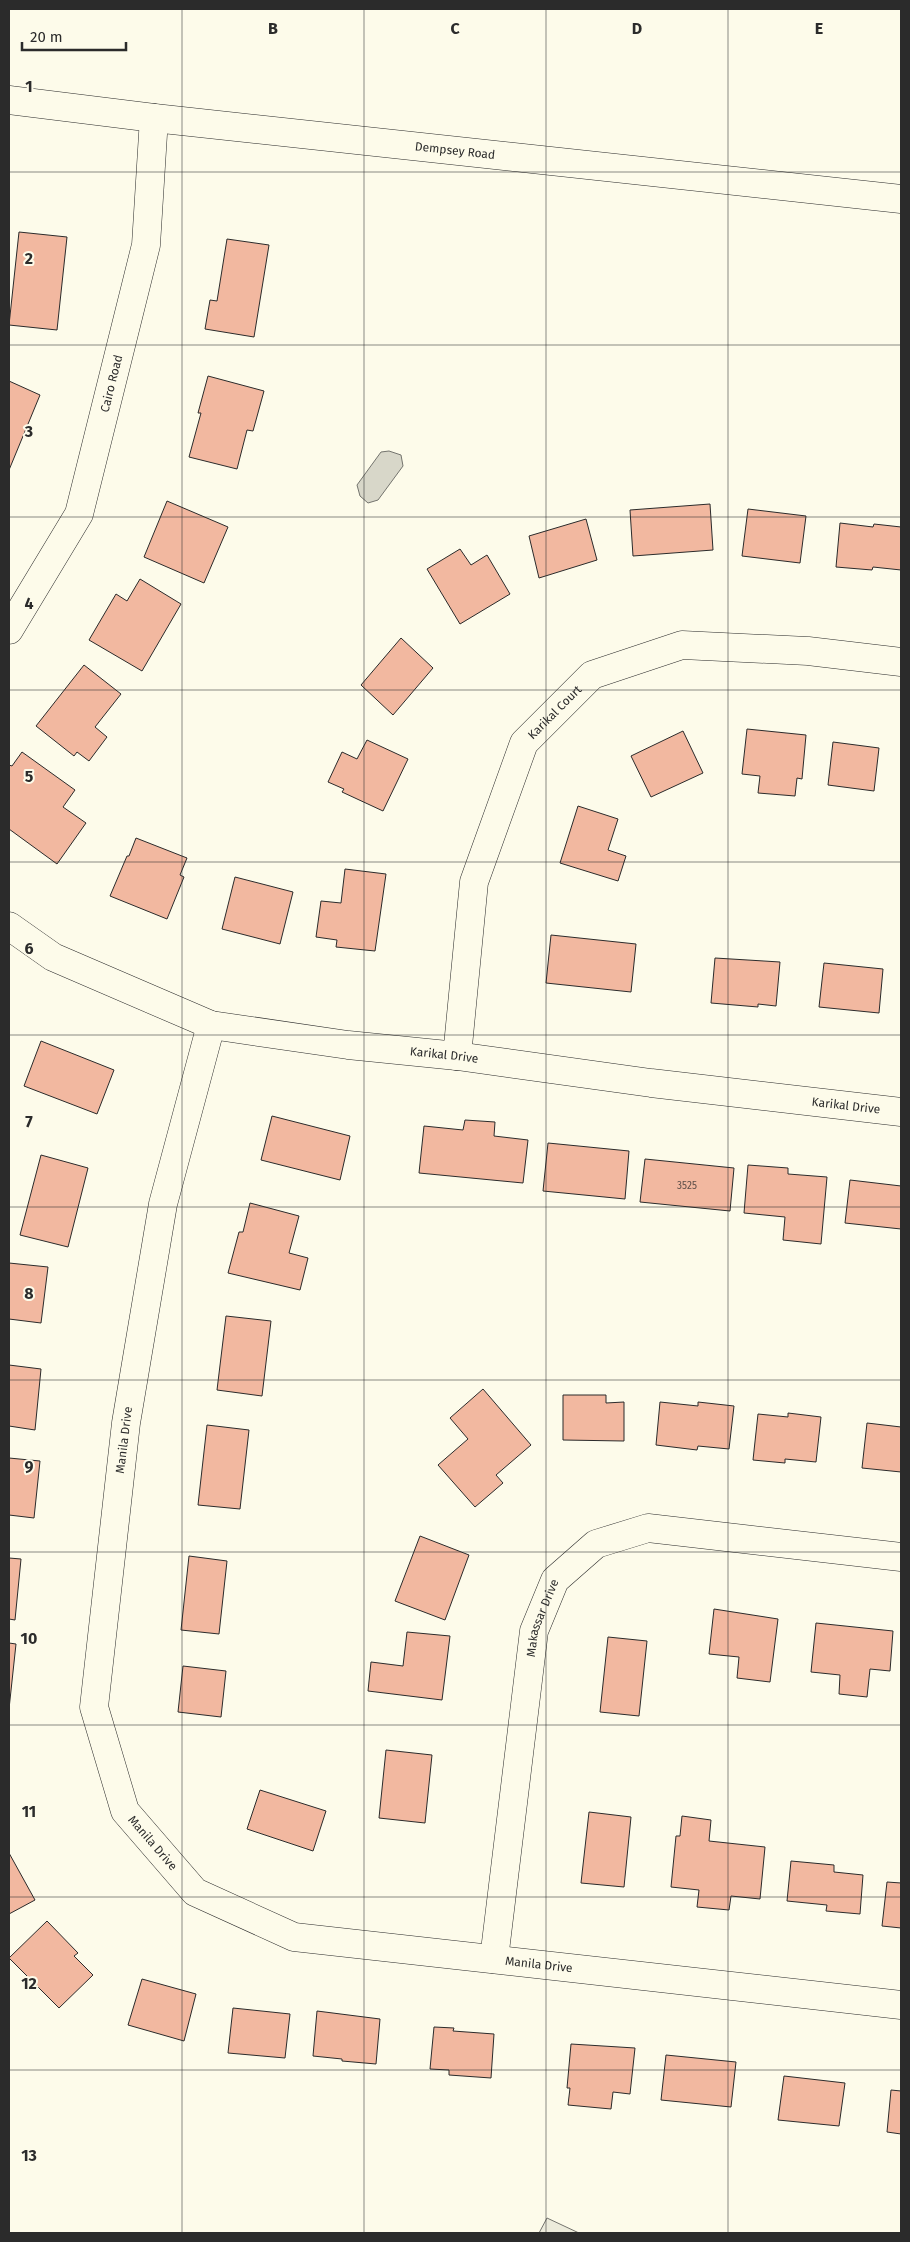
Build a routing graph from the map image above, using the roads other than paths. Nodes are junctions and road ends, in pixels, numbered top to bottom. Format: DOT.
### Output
graph roads {
  1 [pos="9,100"];
  2 [pos="154,118"];
  3 [pos="901,199"];
  4 [pos="9,630"];
  5 [pos="901,662"];
  6 [pos="9,926"];
  7 [pos="211,1025"];
  8 [pos="457,1056"];
  9 [pos="901,1112"];
  10 [pos="901,1557"];
  11 [pos="494,1959"];
  12 [pos="901,2005"];
  1 -- 2 [label="street, Dempsey Road"];
  2 -- 3 [label="street, Dempsey Road"];
  2 -- 4 [label="street, Cairo Road"];
  5 -- 8 [label="street, Karikal Court"];
  6 -- 7 [label="street, Karikal Drive"];
  7 -- 8 [label="street, Karikal Drive"];
  7 -- 11 [label="street, Manila Drive"];
  8 -- 9 [label="street, Karikal Drive"];
  10 -- 11 [label="street, Makassar Drive"];
  11 -- 12 [label="street, Manila Drive"];
}
